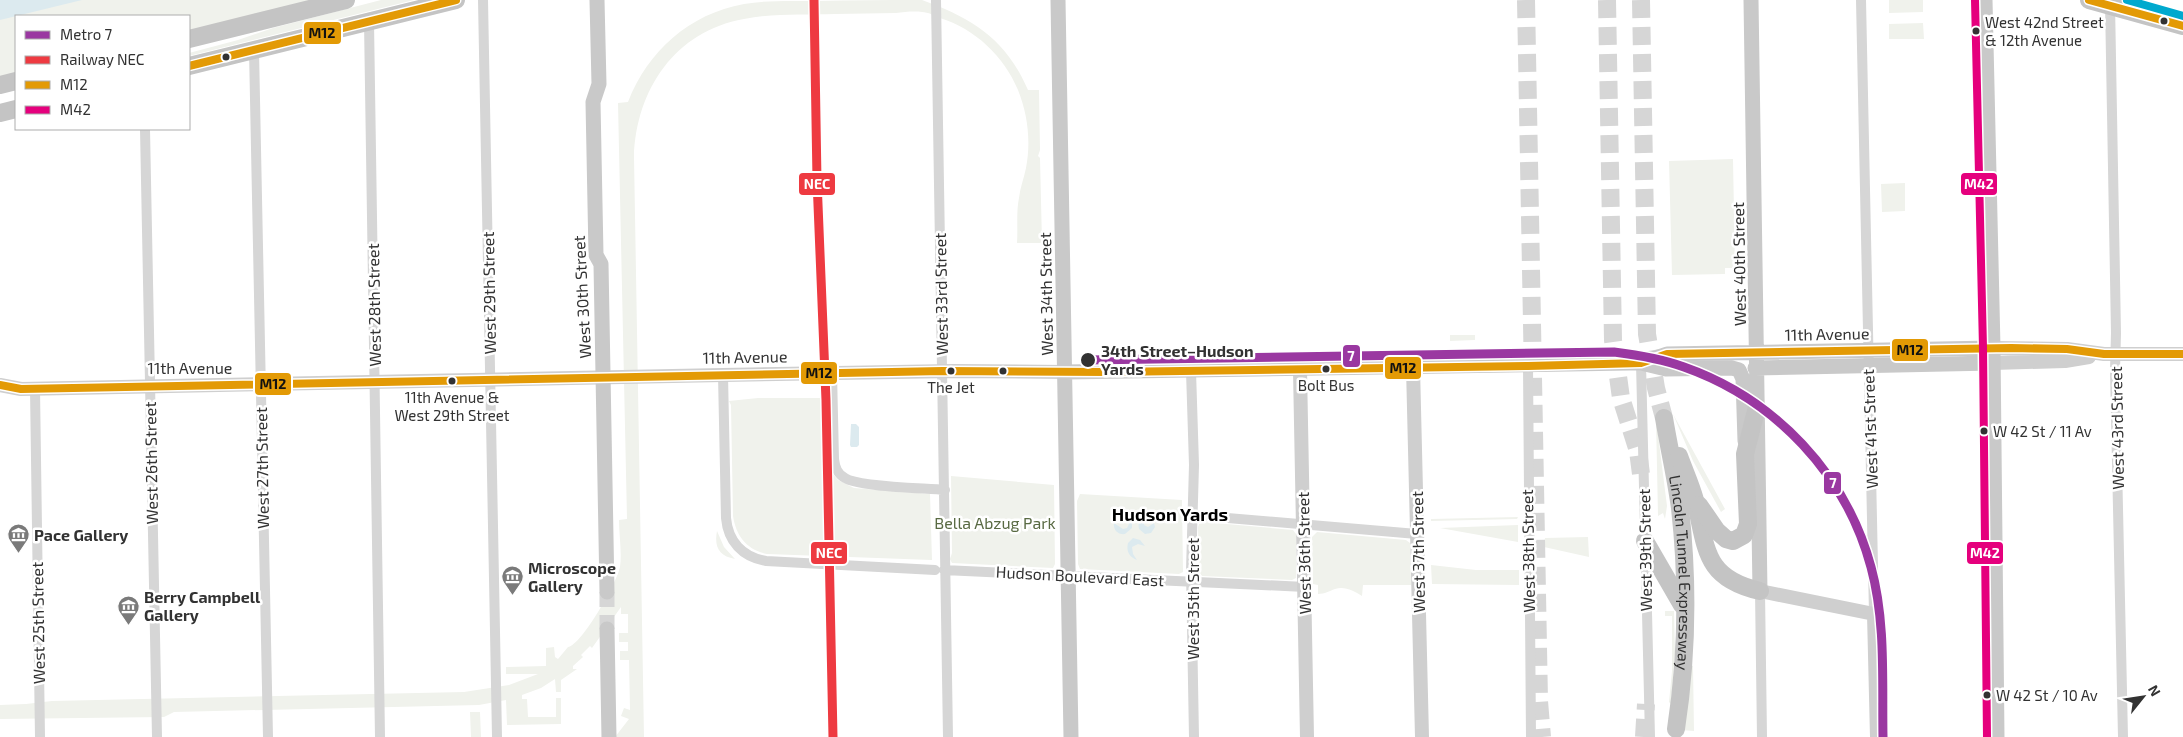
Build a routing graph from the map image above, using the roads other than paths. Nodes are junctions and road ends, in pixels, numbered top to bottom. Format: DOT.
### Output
graph roads {
  1 [pos="346,0"];
  2 [pos="456,0"];
  3 [pos="482,0"];
  4 [pos="597,0"];
  5 [pos="936,0"];
  6 [pos="1058,0"];
  7 [pos="1751,0"];
  8 [pos="1861,0"];
  9 [pos="1985,0"];
  10 [pos="2089,0"];
  11 [pos="2110,3"];
  12 [pos="369,22"];
  13 [pos="2183,26"];
  14 [pos="190,39"];
  15 [pos="254,50"];
  16 [pos="190,66"];
  17 [pos="15,81"];
  18 [pos="0,85"];
  19 [pos="15,109"];
  20 [pos="0,113"];
  21 [pos="145,130"];
  22 [pos="1868,351"];
  23 [pos="1757,352"];
  24 [pos="2110,354"];
  25 [pos="2183,354"];
  26 [pos="1993,356"];
  27 [pos="1641,363"];
  28 [pos="1528,366"];
  29 [pos="1413,367"];
  30 [pos="1869,367"];
  31 [pos="1756,368"];
  32 [pos="1300,370"];
  33 [pos="1191,371"];
  34 [pos="943,372"];
  35 [pos="1065,372"];
  36 [pos="832,373"];
  37 [pos="723,375"];
  38 [pos="603,378"];
  39 [pos="491,380"];
  40 [pos="375,383"];
  41 [pos="0,385"];
  42 [pos="260,385"];
  43 [pos="150,386"];
  44 [pos="28,389"];
  45 [pos="0,393"];
  46 [pos="1757,407"];
  47 [pos="1745,454"];
  48 [pos="945,490"];
  49 [pos="1695,498"];
  50 [pos="1192,514"];
  51 [pos="1304,524"];
  52 [pos="1417,534"];
  53 [pos="1645,541"];
  54 [pos="940,570"];
  55 [pos="1068,575"];
  56 [pos="1192,582"];
  57 [pos="1305,588"];
  58 [pos="1760,591"];
  59 [pos="607,592"];
  60 [pos="1684,610"];
  61 [pos="1874,614"];
  62 [pos="607,629"];
  63 [pos="1676,729"];
  64 [pos="40,737"];
  65 [pos="157,737"];
  66 [pos="268,737"];
  67 [pos="380,737"];
  68 [pos="497,737"];
  69 [pos="609,737"];
  70 [pos="948,737"];
  71 [pos="1072,737"];
  72 [pos="1194,737"];
  73 [pos="1307,737"];
  74 [pos="1422,737"];
  75 [pos="1531,737"];
  76 [pos="1650,737"];
  77 [pos="1762,737"];
  78 [pos="1877,737"];
  79 [pos="1997,737"];
  80 [pos="2123,737"];
  1 -- 14 [label="highway"];
  2 -- 12 [label="highway"];
  3 -- 39 [label="street, West 29th Street"];
  4 -- 38 [label="main road, West 30th Street"];
  5 -- 34 [label="street, West 33rd Street"];
  6 -- 35 [label="main road, West 34th Street"];
  7 -- 23 [label="main road, West 40th Street"];
  8 -- 22 [label="street, West 41st Street"];
  9 -- 26 [label="main road"];
  10 -- 11 [label="highway"];
  11 -- 13 [label="highway"];
  11 -- 24 [label="street, West 43rd Street"];
  12 -- 15 [label="highway"];
  12 -- 40 [label="street, West 28th Street"];
  15 -- 16 [label="highway"];
  15 -- 42 [label="street, West 27th Street"];
  17 -- 18 [label="highway"];
  19 -- 20 [label="highway"];
  21 -- 43 [label="street, West 26th Street"];
  22 -- 23 [label="main road, 11th Avenue"];
  22 -- 26 [label="main road, 11th Avenue"];
  22 -- 30 [label="street, West 41st Street"];
  23 -- 27 [label="main road, 11th Avenue"];
  23 -- 31 [label="main road, West 40th Street"];
  24 -- 25 [label="main road, 11th Avenue"];
  24 -- 26 [label="main road, 11th Avenue"];
  24 -- 80 [label="street, West 43rd Street"];
  26 -- 30 [label="main road, 11th Avenue"];
  26 -- 79 [label="main road"];
  27 -- 28 [label="main road, 11th Avenue"];
  27 -- 47 [label="main road, 11th Avenue"];
  27 -- 53 [label="street, West 39th Street"];
  28 -- 29 [label="main road, 11th Avenue"];
  28 -- 75 [label="street, West 38th Street"];
  29 -- 32 [label="main road, 11th Avenue"];
  29 -- 52 [label="main road, West 37th Street"];
  30 -- 31 [label="main road, 11th Avenue"];
  30 -- 61 [label="street, West 41st Street"];
  31 -- 46 [label="main road, West 40th Street"];
  32 -- 33 [label="main road, 11th Avenue"];
  32 -- 51 [label="main road, West 36th Street"];
  33 -- 35 [label="main road, 11th Avenue"];
  33 -- 50 [label="street, West 35th Street"];
  34 -- 35 [label="main road, 11th Avenue"];
  34 -- 36 [label="main road, 11th Avenue"];
  34 -- 48 [label="street, West 33rd Street"];
  35 -- 55 [label="main road, West 34th Street"];
  36 -- 37 [label="main road, 11th Avenue"];
  36 -- 48 [label="street"];
  37 -- 38 [label="main road, 11th Avenue"];
  37 -- 54 [label="street, Hudson Boulevard East"];
  38 -- 39 [label="main road, 11th Avenue"];
  38 -- 59 [label="main road, West 30th Street"];
  39 -- 40 [label="main road, 11th Avenue"];
  39 -- 68 [label="street, West 29th Street"];
  40 -- 42 [label="main road, 11th Avenue"];
  40 -- 67 [label="street, West 28th Street"];
  41 -- 44 [label="main road, 11th Avenue"];
  42 -- 43 [label="main road, 11th Avenue"];
  42 -- 66 [label="street, West 27th Street"];
  43 -- 44 [label="main road, 11th Avenue"];
  43 -- 65 [label="street, West 26th Street"];
  44 -- 45 [label="main road"];
  44 -- 64 [label="street, West 25th Street"];
  46 -- 47 [label="highway"];
  46 -- 58 [label="main road, West 40th Street"];
  47 -- 49 [label="highway"];
  48 -- 54 [label="street, West 33rd Street"];
  49 -- 58 [label="highway"];
  49 -- 60 [label="highway, Lincoln Tunnel Expressway"];
  50 -- 51 [label="street"];
  50 -- 56 [label="street, West 35th Street"];
  51 -- 52 [label="street"];
  51 -- 57 [label="main road, West 36th Street"];
  52 -- 74 [label="main road, West 37th Street"];
  53 -- 60 [label="highway"];
  53 -- 76 [label="street, West 39th Street"];
  54 -- 55 [label="street, Hudson Boulevard East"];
  54 -- 70 [label="street, West 33rd Street"];
  55 -- 56 [label="street, Hudson Boulevard East"];
  55 -- 71 [label="main road, West 34th Street"];
  56 -- 57 [label="street, Hudson Boulevard East"];
  56 -- 72 [label="street, West 35th Street"];
  57 -- 73 [label="main road, West 36th Street"];
  58 -- 61 [label="main road"];
  58 -- 77 [label="street, West 40th Street"];
  60 -- 63 [label="highway, Lincoln Tunnel Expressway"];
  61 -- 78 [label="main road, West 41st Street"];
  62 -- 69 [label="main road"];
}
